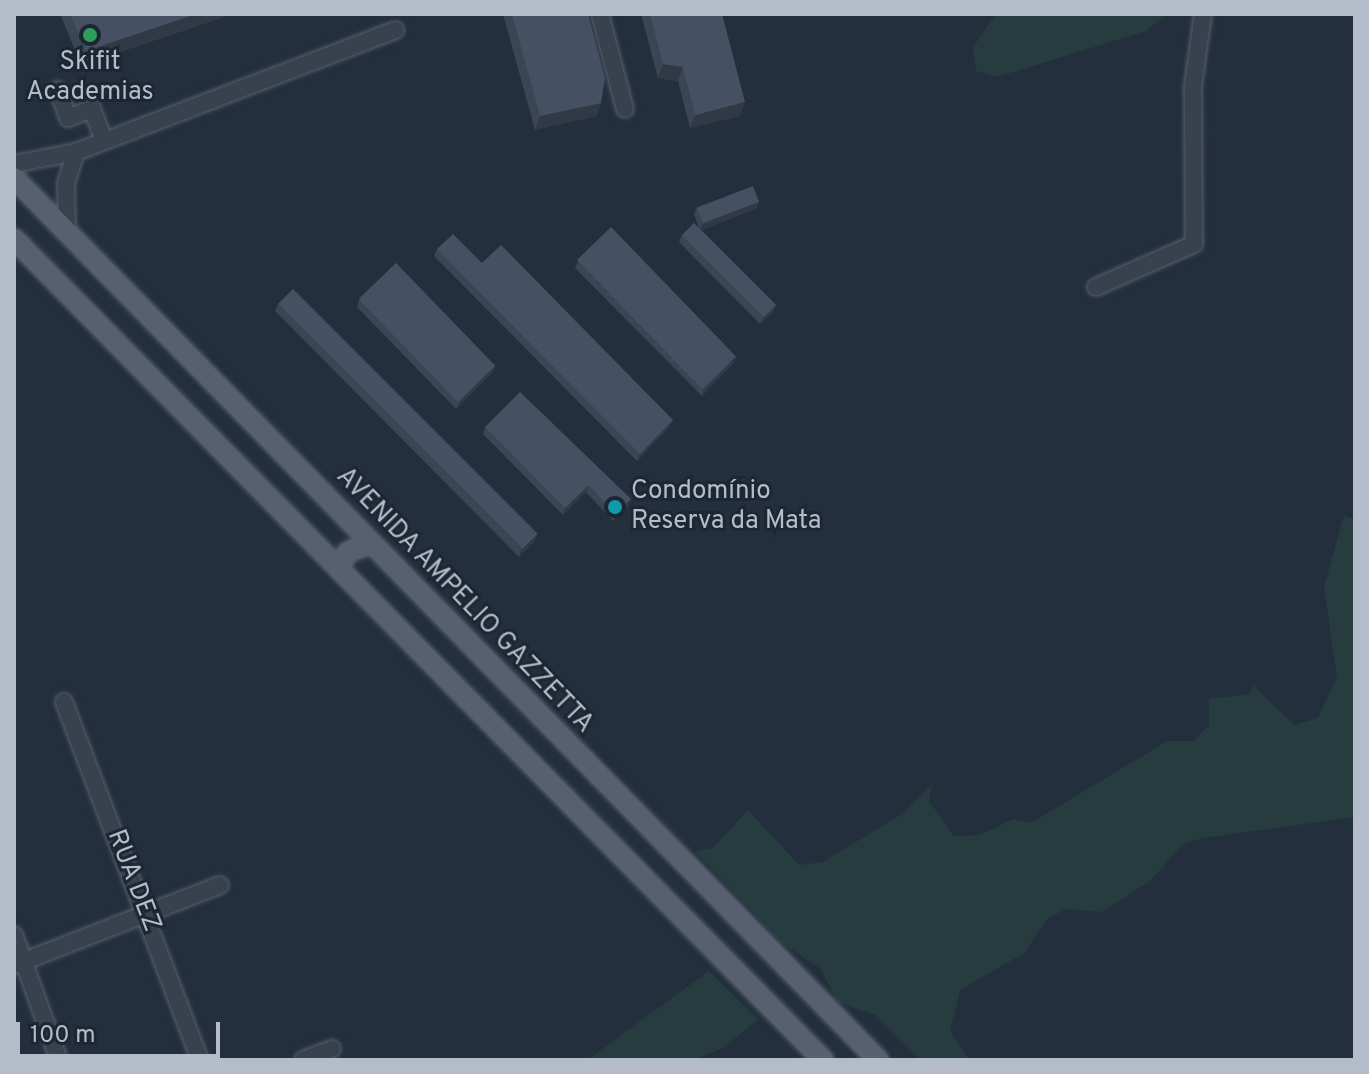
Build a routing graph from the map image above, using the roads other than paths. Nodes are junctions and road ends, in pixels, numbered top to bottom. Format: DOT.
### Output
graph roads {
  1 [pos="600,14"];
  2 [pos="1203,14"];
  3 [pos="396,30"];
  4 [pos="58,90"];
  5 [pos="625,109"];
  6 [pos="104,141"];
  7 [pos="76,152"];
  8 [pos="14,164"];
  9 [pos="14,178"];
  10 [pos="67,231"];
  11 [pos="14,239"];
  12 [pos="1096,287"];
  13 [pos="371,543"];
  14 [pos="339,567"];
  15 [pos="64,702"];
  16 [pos="220,885"];
  17 [pos="146,916"];
  18 [pos="14,935"];
  19 [pos="19,963"];
  20 [pos="332,1049"];
  21 [pos="59,1060"];
  22 [pos="200,1060"];
  23 [pos="303,1060"];
  24 [pos="823,1060"];
  25 [pos="878,1060"];
  1 -- 5 [label="street"];
  2 -- 12 [label="street"];
  3 -- 6 [label="street"];
  4 -- 6 [label="street"];
  6 -- 7 [label="street"];
  7 -- 8 [label="street"];
  7 -- 10 [label="street"];
  9 -- 10 [label="main road, AVENIDA AMPELIO GAZZETTA"];
  10 -- 13 [label="main road, AVENIDA AMPELIO GAZZETTA"];
  11 -- 14 [label="main road"];
  13 -- 14 [label="main road"];
  13 -- 25 [label="main road, AVENIDA AMPELIO GAZZETTA"];
  14 -- 24 [label="main road"];
  15 -- 17 [label="street, RUA DEZ"];
  16 -- 17 [label="street"];
  17 -- 19 [label="street"];
  17 -- 22 [label="street, RUA DEZ"];
  18 -- 19 [label="street"];
  19 -- 21 [label="street"];
  20 -- 23 [label="street"];
}
